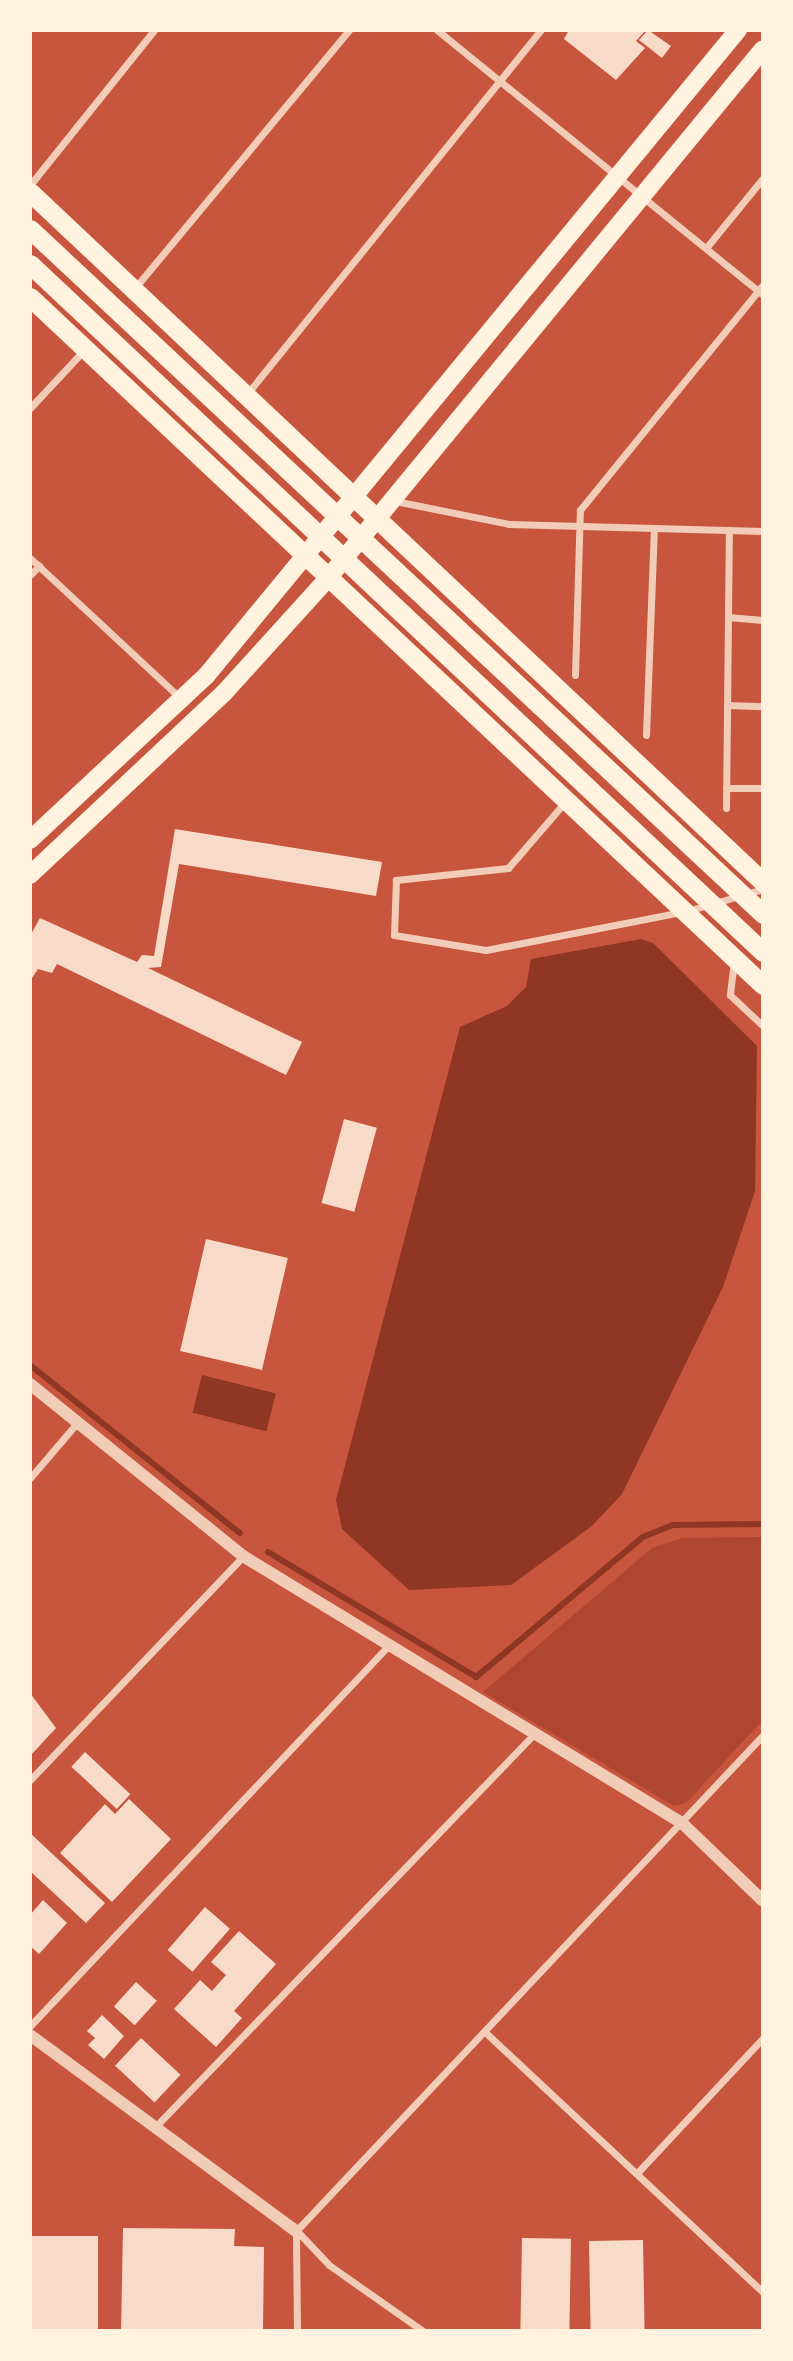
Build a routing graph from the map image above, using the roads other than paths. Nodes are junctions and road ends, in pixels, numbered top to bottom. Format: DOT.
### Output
graph roads {
  1 [pos="154,30"];
  2 [pos="349,30"];
  3 [pos="437,30"];
  4 [pos="541,30"];
  5 [pos="738,30"];
  6 [pos="763,49"];
  7 [pos="499,81"];
  8 [pos="618,177"];
  9 [pos="763,178"];
  10 [pos="30,185"];
  11 [pos="30,192"];
  12 [pos="643,197"];
  13 [pos="30,229"];
  14 [pos="706,248"];
  15 [pos="30,264"];
  16 [pos="133,290"];
  17 [pos="762,291"];
  18 [pos="30,297"];
  19 [pos="85,348"];
  20 [pos="246,395"];
  21 [pos="30,408"];
  22 [pos="355,496"];
  23 [pos="389,500"];
  24 [pos="376,517"];
  25 [pos="579,526"];
  26 [pos="761,528"];
  27 [pos="654,529"];
  28 [pos="729,530"];
  29 [pos="308,555"];
  30 [pos="30,558"];
  31 [pos="38,566"];
  32 [pos="30,575"];
  33 [pos="330,577"];
  34 [pos="728,617"];
  35 [pos="763,620"];
  36 [pos="575,675"];
  37 [pos="182,699"];
  38 [pos="727,705"];
  39 [pos="763,706"];
  40 [pos="646,735"];
  41 [pos="726,788"];
  42 [pos="763,788"];
  43 [pos="568,799"];
  44 [pos="726,807"];
  45 [pos="30,840"];
  46 [pos="31,872"];
  47 [pos="763,882"];
  48 [pos="763,889"];
  49 [pos="687,911"];
  50 [pos="763,915"];
  51 [pos="763,952"];
  52 [pos="734,957"];
  53 [pos="763,985"];
  54 [pos="763,1026"];
  55 [pos="30,1384"];
  56 [pos="77,1423"];
  57 [pos="30,1478"];
  58 [pos="243,1556"];
  59 [pos="388,1646"];
  60 [pos="533,1735"];
  61 [pos="763,1735"];
  62 [pos="30,1780"];
  63 [pos="682,1823"];
  64 [pos="763,1901"];
  65 [pos="30,2026"];
  66 [pos="486,2033"];
  67 [pos="30,2035"];
  68 [pos="763,2038"];
  69 [pos="156,2126"];
  70 [pos="638,2172"];
  71 [pos="296,2231"];
  72 [pos="763,2292"];
  73 [pos="298,2331"];
  74 [pos="423,2331"];
  1 -- 10 [label="street"];
  2 -- 16 [label="street"];
  3 -- 7 [label="street"];
  4 -- 7 [label="street"];
  5 -- 8 [label="main road"];
  6 -- 12 [label="main road"];
  7 -- 8 [label="street"];
  7 -- 20 [label="street"];
  8 -- 12 [label="street"];
  8 -- 22 [label="main road"];
  9 -- 14 [label="street"];
  11 -- 16 [label="highway"];
  12 -- 14 [label="street"];
  12 -- 23 [label="main road"];
  13 -- 50 [label="highway"];
  14 -- 17 [label="street"];
  15 -- 51 [label="highway"];
  16 -- 20 [label="highway"];
  17 -- 25 [label="street"];
  18 -- 19 [label="highway"];
  19 -- 21 [label="street"];
  19 -- 29 [label="highway"];
  20 -- 22 [label="highway"];
  22 -- 24 [label="highway"];
  22 -- 29 [label="main road"];
  23 -- 24 [label="main road"];
  23 -- 25 [label="street"];
  24 -- 33 [label="main road"];
  24 -- 47 [label="highway"];
  25 -- 27 [label="street"];
  25 -- 36 [label="street"];
  26 -- 28 [label="street"];
  27 -- 28 [label="street"];
  27 -- 40 [label="street"];
  28 -- 34 [label="street"];
  29 -- 33 [label="highway"];
  29 -- 37 [label="main road"];
  30 -- 31 [label="street"];
  31 -- 32 [label="street"];
  31 -- 37 [label="street"];
  33 -- 43 [label="highway"];
  33 -- 46 [label="main road"];
  34 -- 35 [label="street"];
  34 -- 38 [label="street"];
  37 -- 45 [label="main road"];
  38 -- 39 [label="street"];
  38 -- 41 [label="street"];
  41 -- 42 [label="street"];
  41 -- 44 [label="street"];
  43 -- 49 [label="highway"];
  43 -- 49 [label="street"];
  48 -- 49 [label="street"];
  49 -- 52 [label="highway"];
  52 -- 53 [label="highway"];
  52 -- 54 [label="street"];
  55 -- 56 [label="street"];
  56 -- 57 [label="street"];
  56 -- 58 [label="street"];
  58 -- 59 [label="street"];
  58 -- 62 [label="street"];
  59 -- 60 [label="street"];
  59 -- 65 [label="street"];
  60 -- 63 [label="street"];
  60 -- 69 [label="street"];
  61 -- 63 [label="street"];
  63 -- 64 [label="street"];
  63 -- 66 [label="street"];
  66 -- 70 [label="street"];
  66 -- 71 [label="street"];
  67 -- 69 [label="street"];
  68 -- 70 [label="street"];
  69 -- 71 [label="street"];
  70 -- 72 [label="street"];
  71 -- 73 [label="street"];
  71 -- 74 [label="street"];
}
